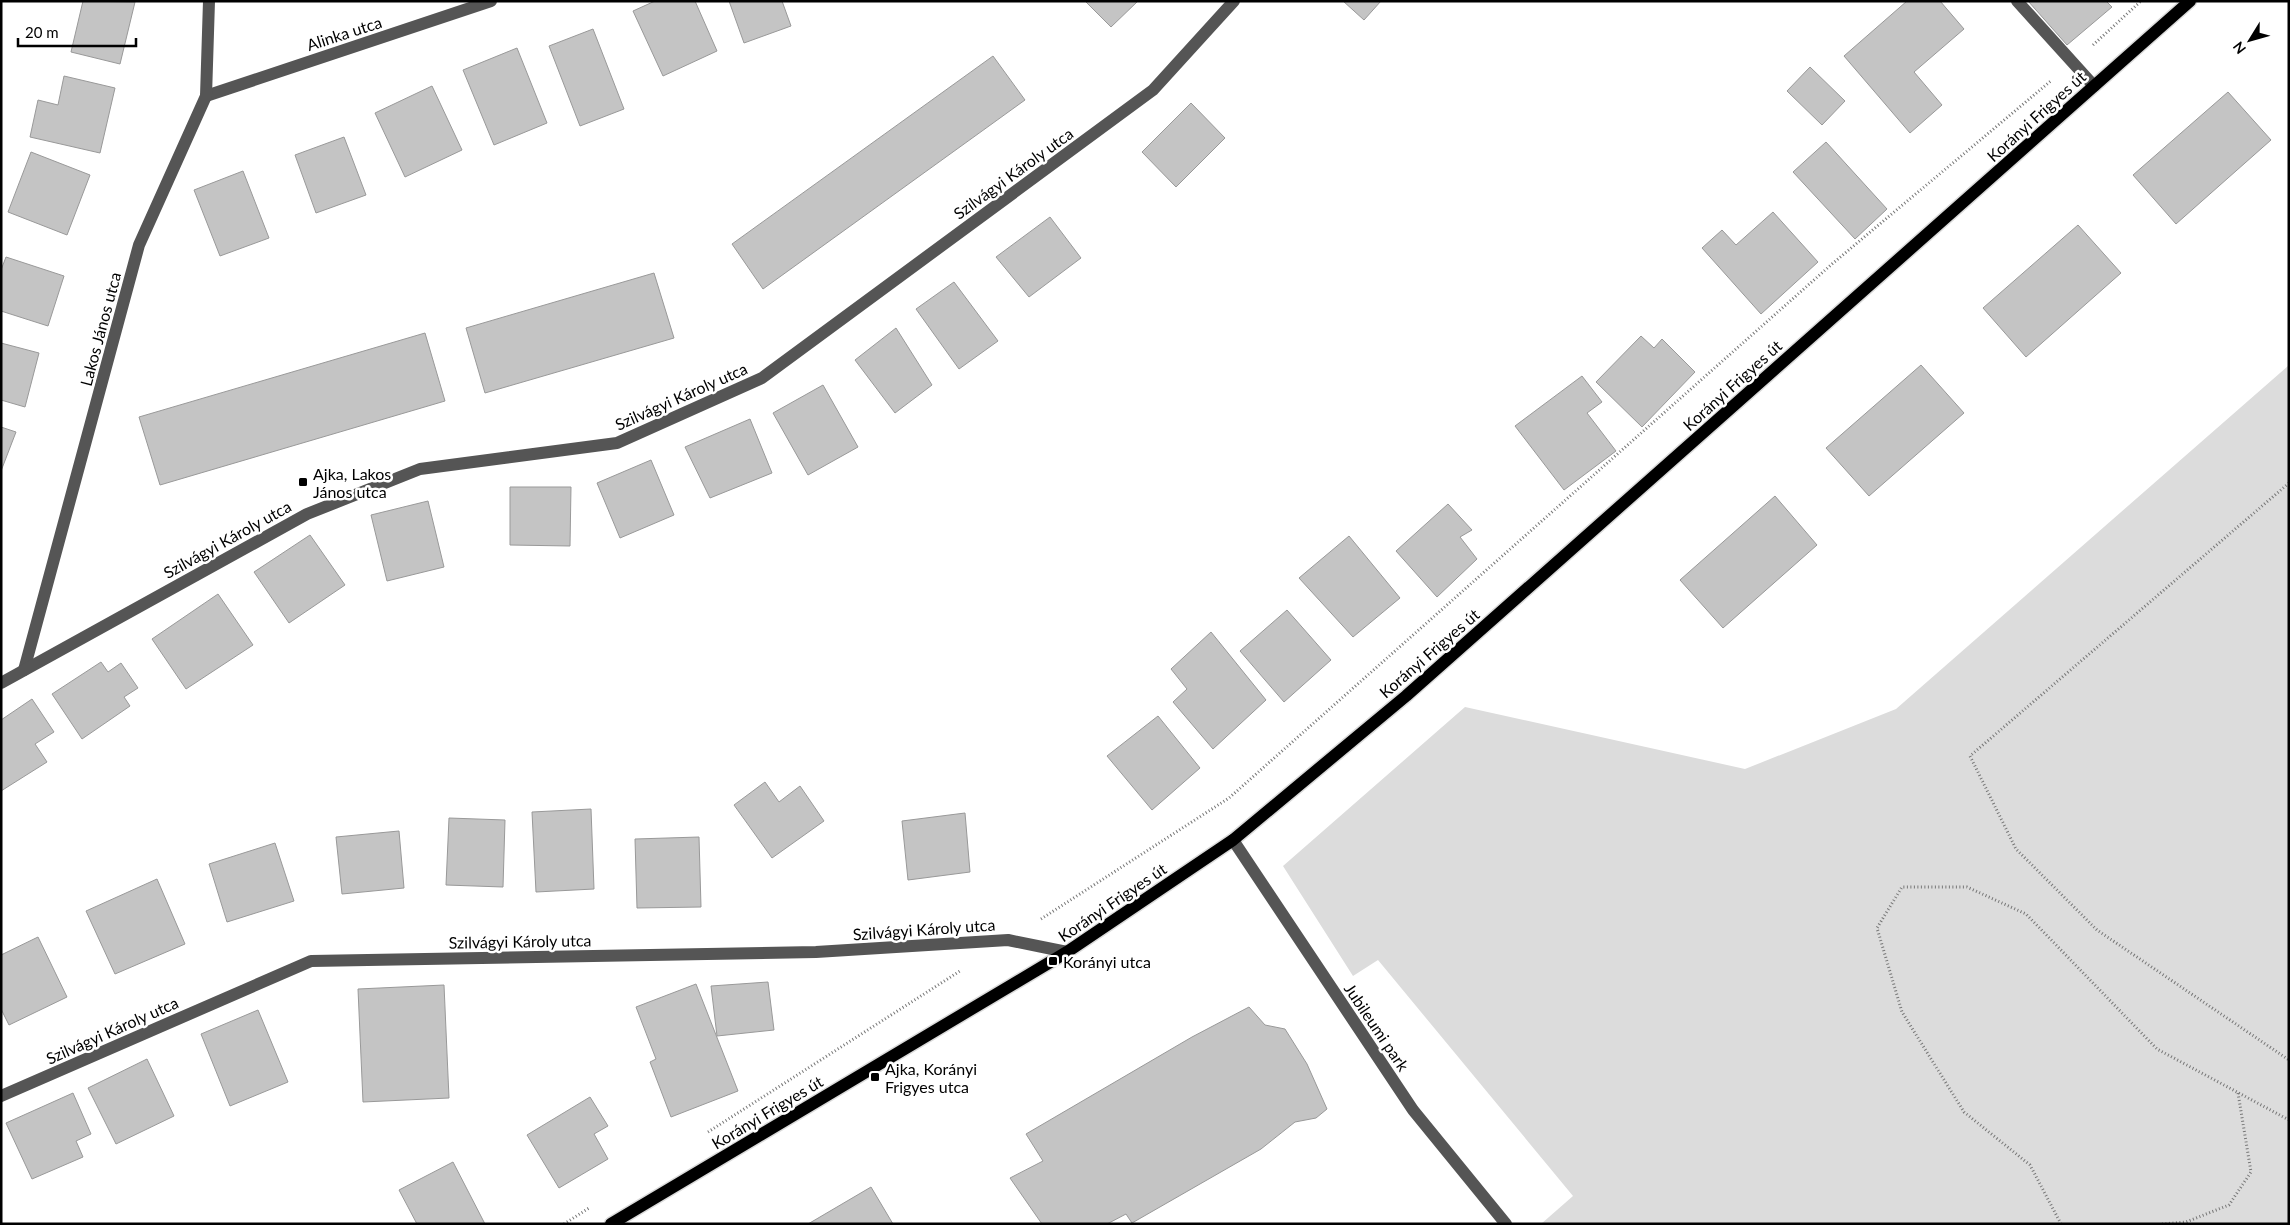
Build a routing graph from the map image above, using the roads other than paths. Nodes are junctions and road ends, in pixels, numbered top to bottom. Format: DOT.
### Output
graph roads {
  1 [pos="209,1"];
  2 [pos="491,1"];
  3 [pos="1234,1"];
  4 [pos="2017,1"];
  5 [pos="2190,1"];
  6 [pos="2094,86"];
  7 [pos="206,96"];
  8 [pos="24,670"];
  9 [pos="1,683"];
  10 [pos="1233,840"];
  11 [pos="1067,952"];
  12 [pos="1,1096"];
  13 [pos="611,1224"];
  14 [pos="1506,1224"];
  1 -- 7 [label="street, Lakos János utca"];
  2 -- 7 [label="street, Alinka utca"];
  3 -- 8 [label="street, Szilvágyi Károly utca"];
  4 -- 6 [label="street"];
  5 -- 6 [label="main road, Korányi Frigyes út"];
  6 -- 10 [label="main road, Korányi Frigyes út"];
  7 -- 8 [label="street, Lakos János utca"];
  8 -- 9 [label="street, Szilvágyi Károly utca"];
  10 -- 11 [label="main road, Korányi Frigyes út"];
  10 -- 14 [label="street, Jubileumi park"];
  11 -- 12 [label="street, Szilvágyi Károly utca"];
  11 -- 13 [label="main road, Korányi Frigyes út"];
}
